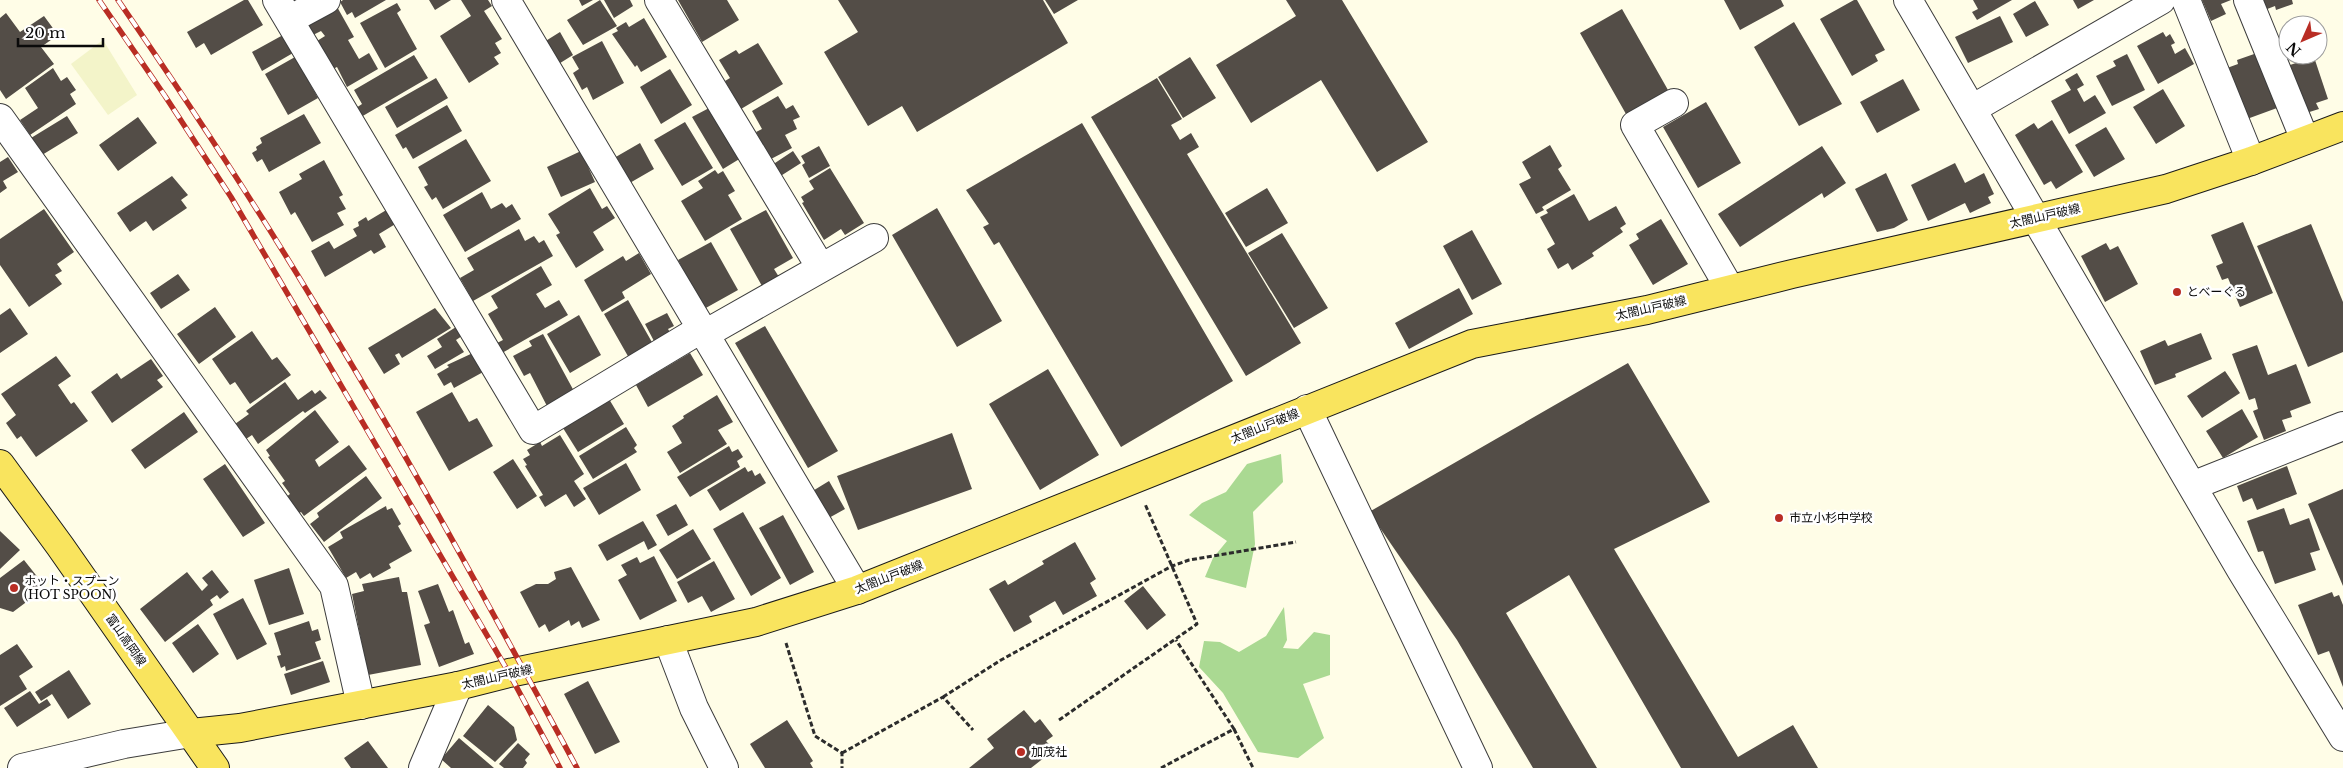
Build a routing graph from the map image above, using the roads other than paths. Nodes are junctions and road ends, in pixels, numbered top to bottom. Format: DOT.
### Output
graph roads {
  1 [pos="326,0"];
  2 [pos="506,0"];
  3 [pos="660,0"];
  4 [pos="1908,0"];
  5 [pos="2160,0"];
  6 [pos="2186,0"];
  7 [pos="2248,0"];
  8 [pos="283,10"];
  9 [pos="1674,103"];
  10 [pos="1972,109"];
  11 [pos="0,118"];
  12 [pos="2343,126"];
  13 [pos="2305,140"];
  14 [pos="2251,161"];
  15 [pos="2035,218"];
  16 [pos="874,238"];
  17 [pos="821,268"];
  18 [pos="1730,289"];
  19 [pos="703,331"];
  20 [pos="1307,409"];
  21 [pos="2343,426"];
  22 [pos="0,464"];
  23 [pos="2192,486"];
  24 [pos="857,590"];
  25 [pos="668,640"];
  26 [pos="458,686"];
  27 [pos="361,705"];
  28 [pos="2335,706"];
  29 [pos="191,732"];
  30 [pos="2343,737"];
  31 [pos="22,768"];
  32 [pos="215,768"];
  33 [pos="423,768"];
  34 [pos="724,768"];
  35 [pos="1478,768"];
  1 -- 8 [label="street"];
  2 -- 19 [label="street"];
  3 -- 17 [label="street"];
  4 -- 10 [label="street"];
  5 -- 10 [label="street"];
  6 -- 14 [label="street"];
  7 -- 13 [label="street"];
  8 -- 19 [label="street"];
  9 -- 18 [label="street"];
  10 -- 15 [label="street"];
  11 -- 27 [label="street"];
  12 -- 13 [label="main road, 太閤山戸破線"];
  13 -- 14 [label="main road, 太閤山戸破線"];
  14 -- 15 [label="main road, 太閤山戸破線"];
  15 -- 18 [label="main road, 太閤山戸破線"];
  15 -- 23 [label="street"];
  16 -- 17 [label="street"];
  17 -- 19 [label="street"];
  18 -- 20 [label="main road, 太閤山戸破線"];
  19 -- 24 [label="street"];
  20 -- 24 [label="main road, 太閤山戸破線"];
  20 -- 35 [label="street"];
  21 -- 23 [label="street"];
  22 -- 29 [label="main road, 富山高岡線"];
  23 -- 28 [label="street"];
  24 -- 25 [label="main road, 太閤山戸破線"];
  25 -- 26 [label="main road, 太閤山戸破線"];
  25 -- 34 [label="street"];
  26 -- 27 [label="main road, 太閤山戸破線"];
  26 -- 33 [label="street"];
  27 -- 29 [label="main road, 太閤山戸破線"];
  28 -- 30 [label="street"];
  29 -- 31 [label="street"];
  29 -- 32 [label="main road, 富山高岡線"];
}
